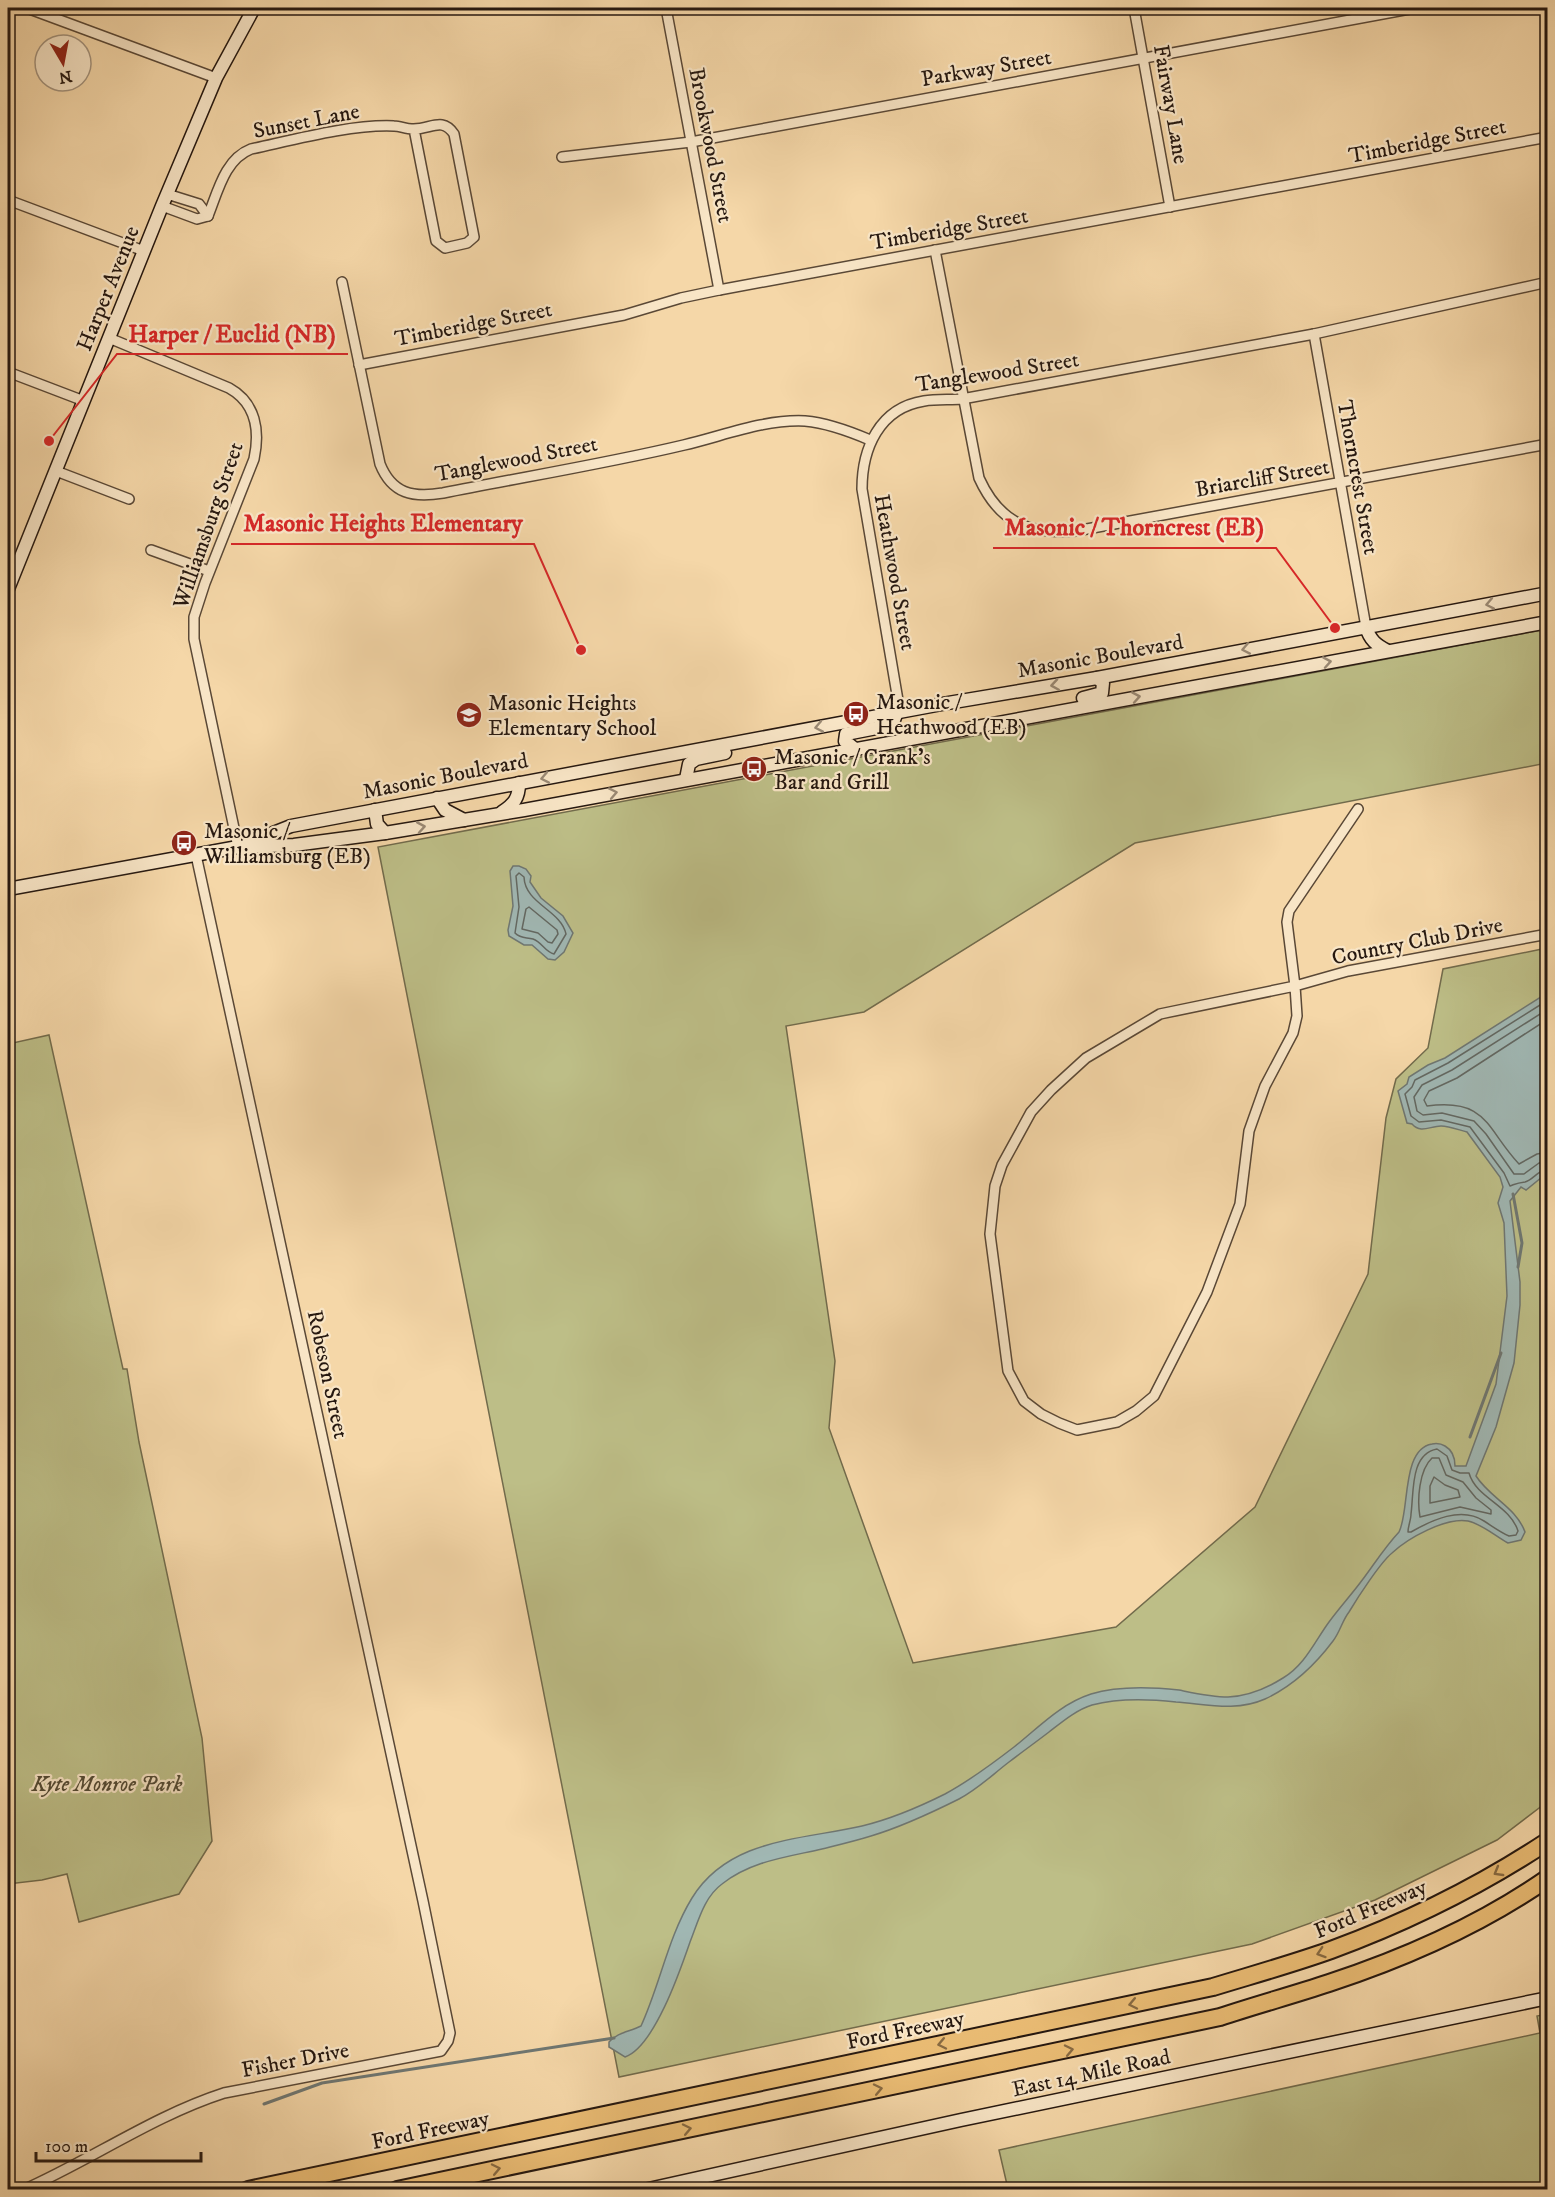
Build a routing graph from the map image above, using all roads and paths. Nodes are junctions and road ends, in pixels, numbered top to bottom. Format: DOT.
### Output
graph roads {
  1 [pos="27,8"];
  2 [pos="254,8"];
  3 [pos="457,8"];
  4 [pos="547,8"];
  5 [pos="666,8"];
  6 [pos="1134,8"];
  7 [pos="1415,8"];
  8 [pos="1144,58"];
  9 [pos="216,78"];
  10 [pos="414,129"];
  11 [pos="1548,137"];
  12 [pos="691,142"];
  13 [pos="562,158"];
  14 [pos="167,194"];
  15 [pos="8,200"];
  16 [pos="162,206"];
  17 [pos="1170,207"];
  18 [pos="208,216"];
  19 [pos="935,250"];
  20 [pos="144,251"];
  21 [pos="342,282"];
  22 [pos="1548,282"];
  23 [pos="719,290"];
  24 [pos="1314,334"];
  25 [pos="109,338"];
  26 [pos="359,365"];
  27 [pos="8,372"];
  28 [pos="962,399"];
  29 [pos="84,401"];
  30 [pos="870,440"];
  31 [pos="1548,444"];
  32 [pos="56,471"];
  33 [pos="1341,483"];
  34 [pos="129,499"];
  35 [pos="151,550"];
  36 [pos="209,571"];
  37 [pos="10,574"];
  38 [pos="8,589"];
  39 [pos="1548,593"];
  40 [pos="1546,621"];
  41 [pos="1366,627"];
  42 [pos="1388,651"];
  43 [pos="1096,678"];
  44 [pos="898,712"];
  45 [pos="1040,714"];
  46 [pos="789,732"];
  47 [pos="855,749"];
  48 [pos="686,779"];
  49 [pos="519,783"];
  50 [pos="437,798"];
  51 [pos="1358,809"];
  52 [pos="375,810"];
  53 [pos="498,814"];
  54 [pos="464,820"];
  55 [pos="385,833"];
  56 [pos="238,847"];
  57 [pos="196,855"];
  58 [pos="8,889"];
  59 [pos="1548,934"];
  60 [pos="1295,986"];
  61 [pos="1548,1841"];
  62 [pos="1548,1878"];
  63 [pos="423,1901"];
  64 [pos="1548,1998"];
  65 [pos="23,2190"];
  66 [pos="248,2190"];
  67 [pos="398,2190"];
  68 [pos="644,2190"];
  1 -- 9 [label="street"];
  2 -- 9 [label="main road, Harper Avenue"];
  3 -- 4 [label="street"];
  5 -- 12 [label="street, Brookwood Street"];
  6 -- 8 [label="street, Fairway Lane"];
  7 -- 8 [label="street, Parkway Street"];
  8 -- 12 [label="street, Parkway Street"];
  8 -- 17 [label="street, Fairway Lane"];
  9 -- 14 [label="main road, Harper Avenue"];
  10 -- 10 [label="street, Sunset Lane"];
  10 -- 18 [label="street, Sunset Lane"];
  11 -- 17 [label="street, Timberidge Street"];
  12 -- 13 [label="street, Parkway Street"];
  12 -- 23 [label="street, Brookwood Street"];
  14 -- 16 [label="main road, Harper Avenue"];
  14 -- 18 [label="street"];
  15 -- 20 [label="street"];
  16 -- 18 [label="street"];
  16 -- 20 [label="main road, Harper Avenue"];
  17 -- 19 [label="street, Timberidge Street"];
  19 -- 23 [label="street, Timberidge Street"];
  19 -- 28 [label="street, Briarcliff Street"];
  20 -- 25 [label="main road, Harper Avenue"];
  21 -- 26 [label="street, Tanglewood Street"];
  22 -- 24 [label="street, Tanglewood Street"];
  23 -- 26 [label="street, Timberidge Street"];
  24 -- 28 [label="street, Tanglewood Street"];
  24 -- 33 [label="street, Thorncrest Street"];
  25 -- 29 [label="main road, Harper Avenue"];
  25 -- 36 [label="street, Williamsburg Street"];
  26 -- 30 [label="street, Tanglewood Street"];
  27 -- 29 [label="street"];
  28 -- 30 [label="street, Tanglewood Street"];
  28 -- 33 [label="street, Briarcliff Street"];
  29 -- 32 [label="main road, Harper Avenue"];
  30 -- 44 [label="street, Heathwood Street"];
  31 -- 33 [label="street, Briarcliff Street"];
  32 -- 34 [label="street"];
  32 -- 37 [label="main road, Harper Avenue"];
  33 -- 41 [label="street, Thorncrest Street"];
  35 -- 36 [label="street"];
  36 -- 56 [label="street, Williamsburg Street"];
  37 -- 38 [label="main road, Harper Avenue"];
  39 -- 41 [label="main road, Masonic Boulevard, one-way"];
  40 -- 42 [label="main road, Masonic Boulevard"];
  41 -- 42 [label="main road"];
  41 -- 43 [label="main road, Masonic Boulevard, one-way"];
  45 -- 42 [label="main road, Masonic Boulevard, one-way"];
  43 -- 44 [label="main road, Masonic Boulevard, one-way"];
  43 -- 45 [label="main road"];
  44 -- 46 [label="main road, Masonic Boulevard, one-way"];
  44 -- 47 [label="main road"];
  45 -- 47 [label="main road, Masonic Boulevard"];
  46 -- 48 [label="main road"];
  46 -- 49 [label="main road, Masonic Boulevard, one-way"];
  47 -- 48 [label="main road, Masonic Boulevard"];
  53 -- 48 [label="main road, Masonic Boulevard, one-way"];
  49 -- 50 [label="main road, Masonic Boulevard"];
  49 -- 53 [label="main road"];
  50 -- 52 [label="main road, Masonic Boulevard"];
  50 -- 54 [label="main road"];
  51 -- 60 [label="street, Country Club Drive"];
  52 -- 55 [label="main road"];
  52 -- 56 [label="main road, Masonic Boulevard"];
  53 -- 54 [label="main road, Masonic Boulevard"];
  55 -- 54 [label="main road, Masonic Boulevard, one-way"];
  55 -- 56 [label="main road, Masonic Boulevard"];
  56 -- 57 [label="main road, Masonic Boulevard"];
  57 -- 58 [label="main road, Masonic Boulevard"];
  57 -- 63 [label="street, Robeson Street"];
  59 -- 60 [label="street, Country Club Drive"];
  60 -- 60 [label="street, Country Club Drive"];
  61 -- 66 [label="highway, Ford Freeway, one-way"];
  67 -- 62 [label="highway, one-way"];
  63 -- 65 [label="street, Fisher Drive"];
  64 -- 68 [label="main road, East 14 Mile Road"];
}
